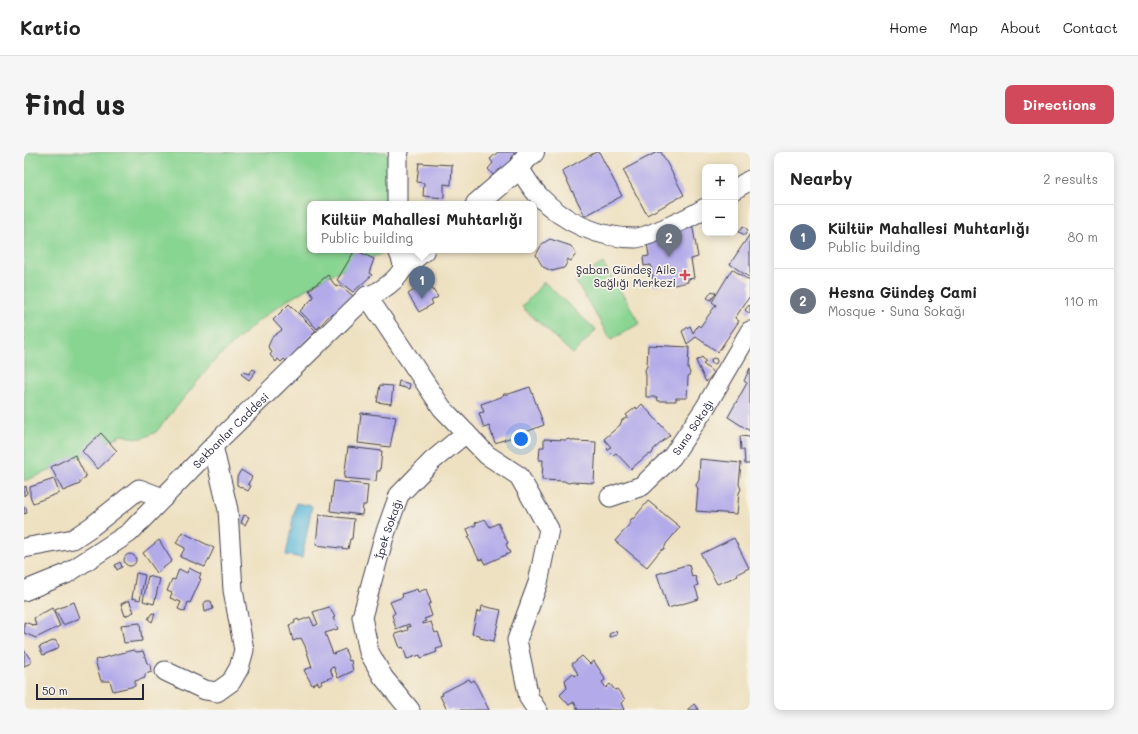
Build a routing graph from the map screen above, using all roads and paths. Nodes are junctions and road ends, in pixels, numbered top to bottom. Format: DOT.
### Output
graph roads {
  1 [pos="400,152"];
  2 [pos="526,160"];
  3 [pos="750,180"];
  4 [pos="738,187"];
  5 [pos="397,201"];
  6 [pos="480,201"];
  7 [pos="702,210"];
  8 [pos="415,253"];
  9 [pos="401,258"];
  10 [pos="367,296"];
  11 [pos="750,331"];
  12 [pos="466,433"];
  13 [pos="213,446"];
  14 [pos="610,496"];
  15 [pos="163,498"];
  16 [pos="24,548"];
  17 [pos="24,591"];
  18 [pos="165,671"];
  19 [pos="410,710"];
  20 [pos="536,710"];
  1 -- 5 [label="street"];
  2 -- 6 [label="main road"];
  2 -- 7 [label="street"];
  3 -- 4 [label="street"];
  8 -- 9 [label="main road, Sekbanlar Caddesi"];
  9 -- 10 [label="street, Sekbanlar Caddesi"];
  10 -- 12 [label="street"];
  10 -- 13 [label="street, Sekbanlar Caddesi"];
  11 -- 14 [label="street, Suna Sokağı"];
  12 -- 19 [label="street, İpek Sokağı"];
  12 -- 20 [label="street"];
  13 -- 15 [label="street, Sekbanlar Caddesi"];
  13 -- 18 [label="street"];
  15 -- 16 [label="street"];
  15 -- 17 [label="street, Sekbanlar Caddesi"];
}
